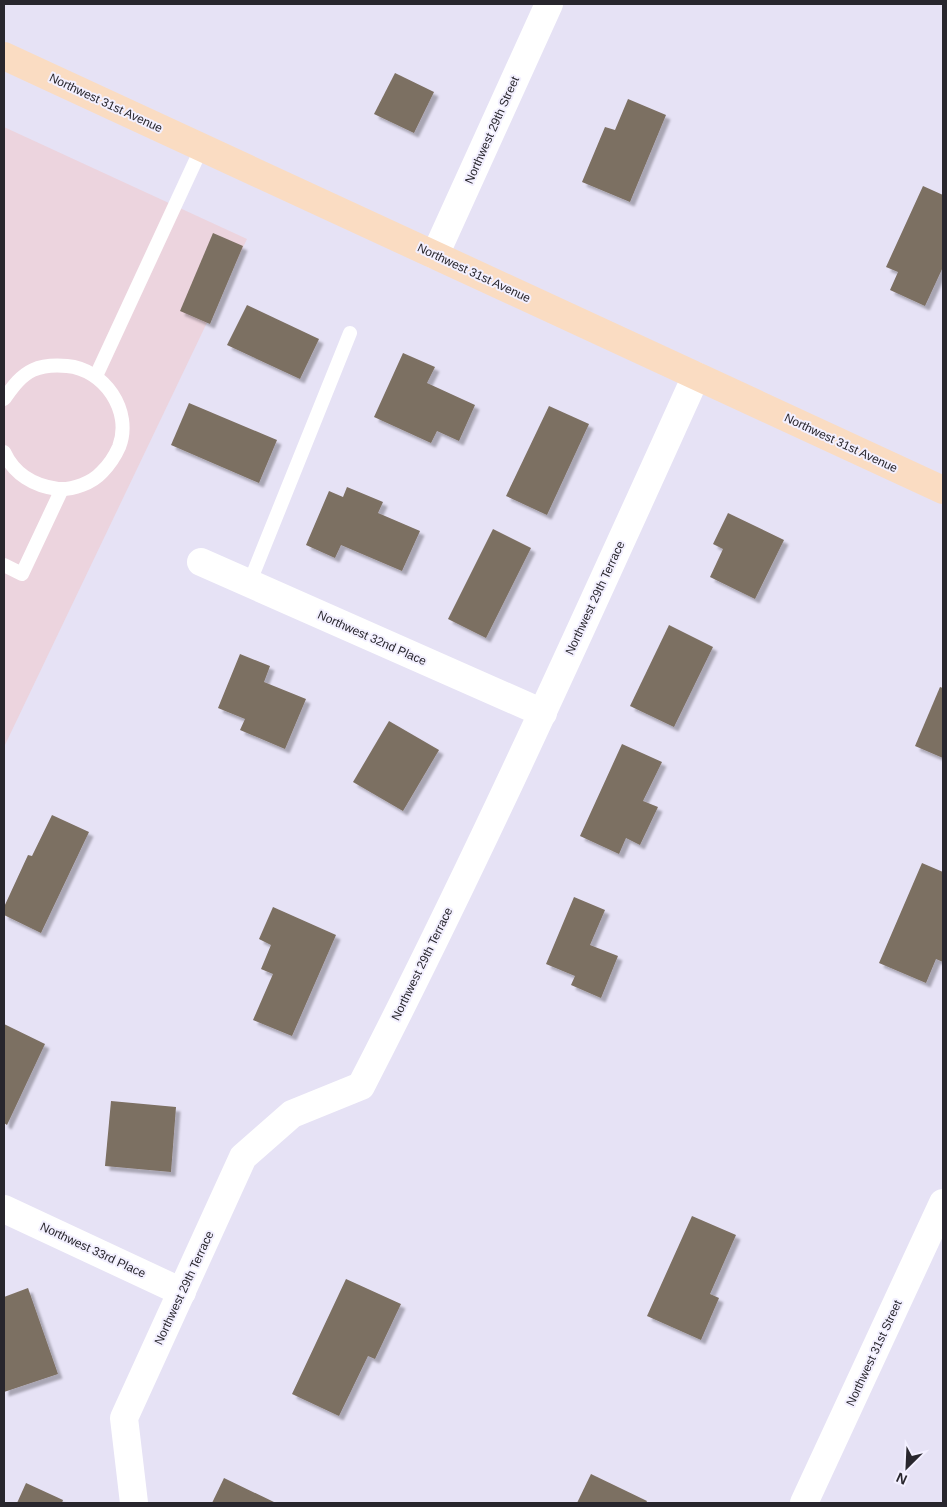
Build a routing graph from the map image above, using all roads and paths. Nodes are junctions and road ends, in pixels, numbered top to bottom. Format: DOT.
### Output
graph roads {
  1 [pos="549,4"];
  2 [pos="4,56"];
  3 [pos="202,147"];
  4 [pos="435,256"];
  5 [pos="350,333"];
  6 [pos="96,376"];
  7 [pos="696,376"];
  8 [pos="4,399"];
  9 [pos="4,452"];
  10 [pos="62,489"];
  11 [pos="943,490"];
  12 [pos="201,562"];
  13 [pos="4,565"];
  14 [pos="249,584"];
  15 [pos="543,713"];
  16 [pos="943,1203"];
  17 [pos="4,1209"];
  18 [pos="182,1292"];
  19 [pos="134,1503"];
  20 [pos="804,1503"];
  1 -- 4 [label="street, Northwest 29th Street"];
  2 -- 3 [label="street, Northwest 31st Avenue"];
  3 -- 4 [label="street, Northwest 31st Avenue"];
  3 -- 6 [label="lane"];
  4 -- 7 [label="street, Northwest 31st Avenue"];
  5 -- 14 [label="lane"];
  6 -- 8 [label="lane"];
  6 -- 10 [label="lane"];
  7 -- 11 [label="street, Northwest 31st Avenue"];
  7 -- 15 [label="street, Northwest 29th Terrace"];
  9 -- 10 [label="lane"];
  10 -- 13 [label="lane"];
  12 -- 14 [label="street, Northwest 32nd Place"];
  14 -- 15 [label="street, Northwest 32nd Place"];
  15 -- 18 [label="street, Northwest 29th Terrace"];
  16 -- 20 [label="street, Northwest 31st Street"];
  17 -- 18 [label="street, Northwest 33rd Place"];
  18 -- 19 [label="street, Northwest 29th Terrace"];
}
